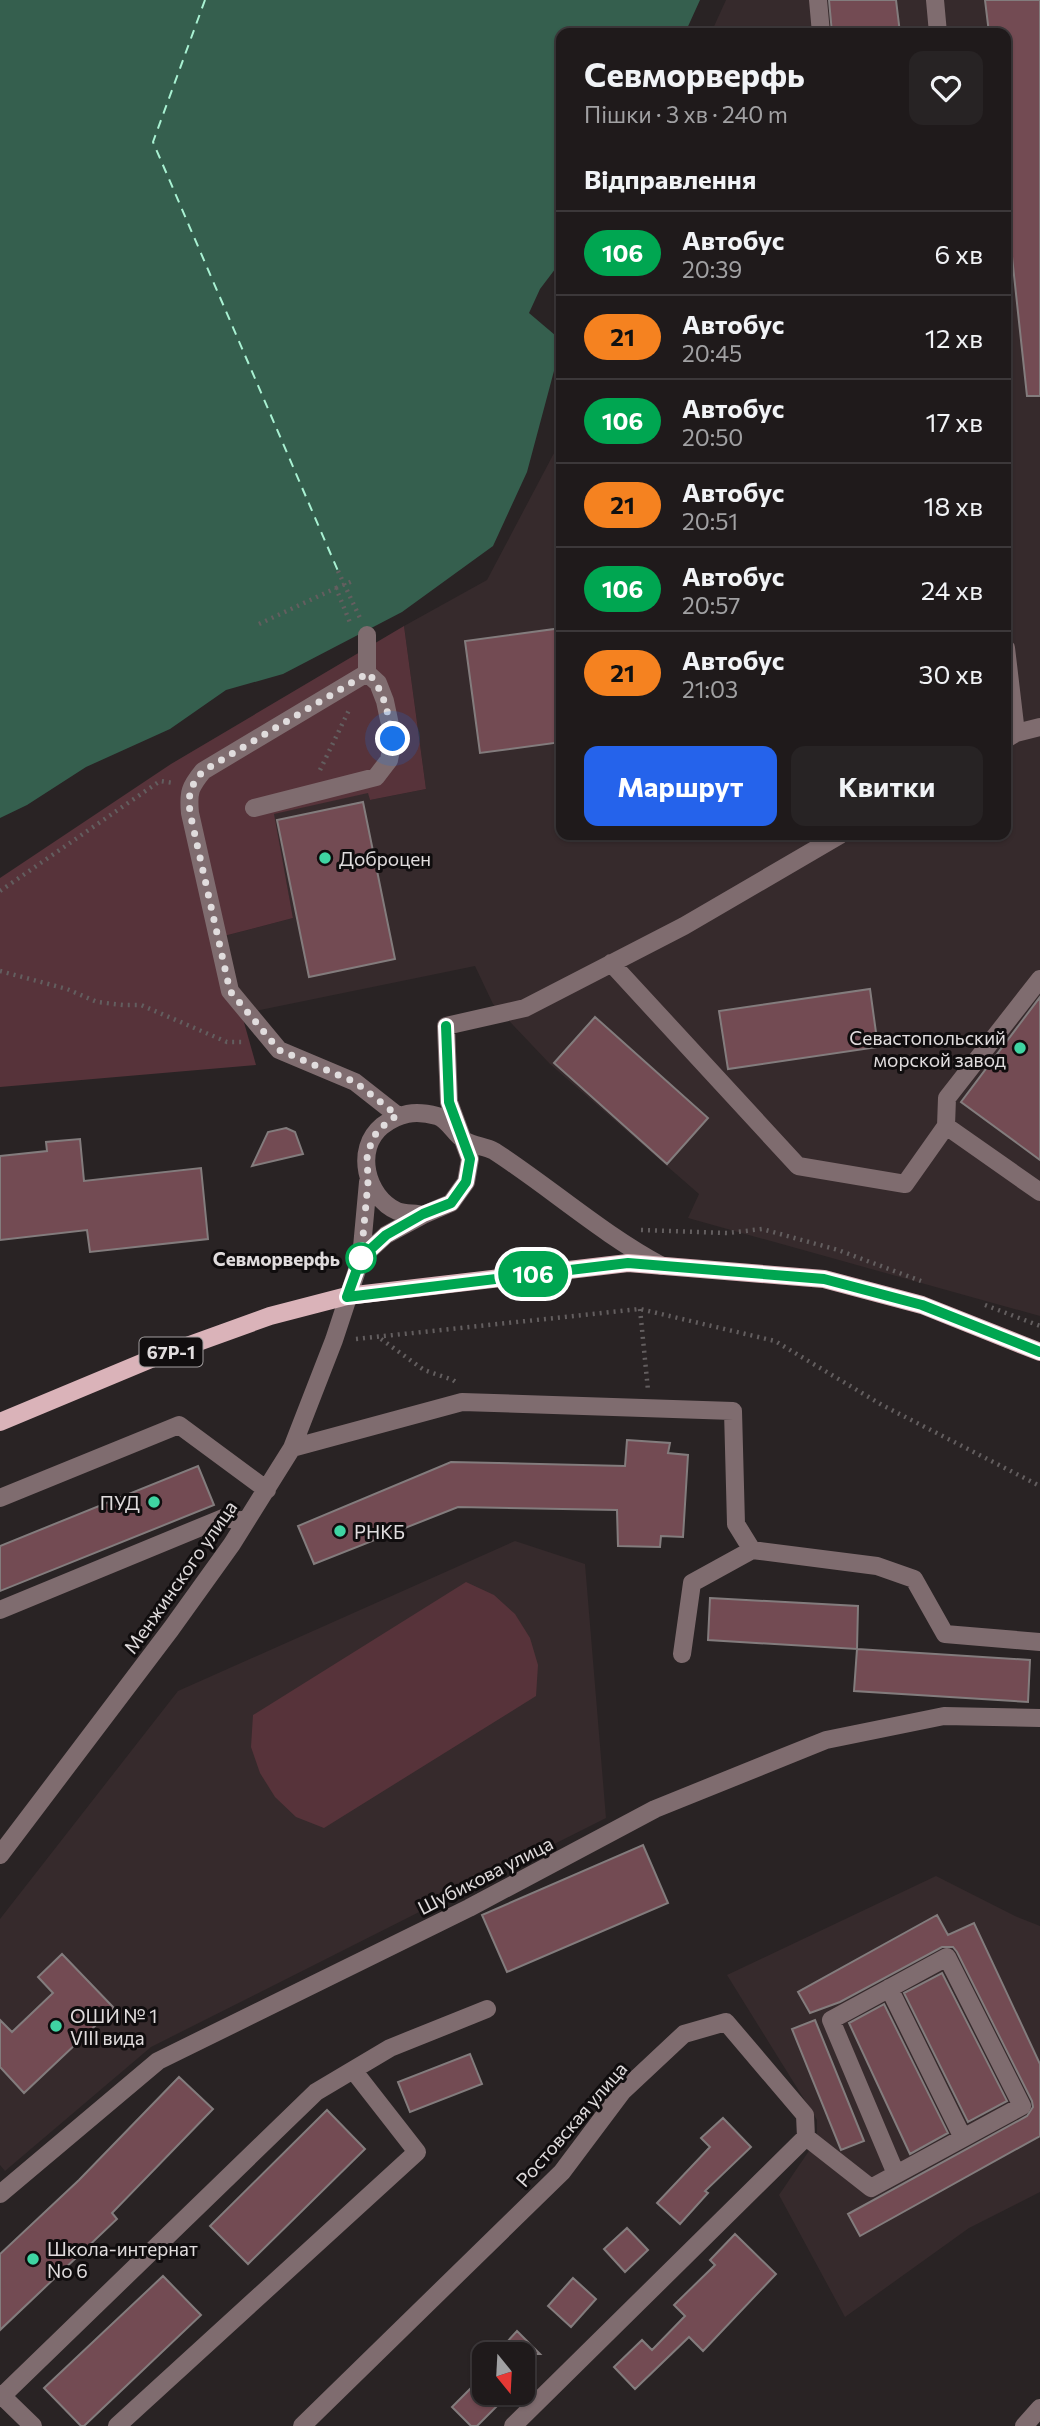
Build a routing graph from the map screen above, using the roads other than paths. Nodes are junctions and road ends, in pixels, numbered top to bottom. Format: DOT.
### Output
graph roads {
  1 [pos="818,0"];
  2 [pos="934,0"];
  3 [pos="821,28"];
  4 [pos="937,28"];
  5 [pos="361,635"];
  6 [pos="368,673"];
  7 [pos="1040,727"];
  8 [pos="1011,736"];
  9 [pos="254,808"];
  10 [pos="831,840"];
  11 [pos="611,963"];
  12 [pos="1040,979"];
  13 [pos="397,1115"];
  14 [pos="946,1126"];
  15 [pos="464,1140"];
  16 [pos="368,1182"];
  17 [pos="1040,1192"];
  18 [pos="423,1214"];
  19 [pos="361,1258"];
  20 [pos="662,1266"];
  21 [pos="347,1297"];
  22 [pos="1040,1352"];
  23 [pos="0,1422"];
  24 [pos="292,1448"];
  25 [pos="267,1490"];
  26 [pos="0,1498"];
  27 [pos="246,1521"];
  28 [pos="752,1550"];
  29 [pos="0,1610"];
  30 [pos="1040,1642"];
  31 [pos="682,1654"];
  32 [pos="1040,1718"];
  33 [pos="0,1855"];
  34 [pos="889,1989"];
  35 [pos="487,2009"];
  36 [pos="354,2070"];
  37 [pos="806,2137"];
  38 [pos="963,2138"];
  39 [pos="896,2174"];
  40 [pos="0,2194"];
  41 [pos="1,2396"];
  42 [pos="1040,2408"];
  43 [pos="33,2426"];
  44 [pos="117,2426"];
  45 [pos="302,2426"];
  46 [pos="513,2426"];
  47 [pos="1024,2426"];
  1 -- 3 [label="street"];
  2 -- 4 [label="street"];
  5 -- 6 [label="street"];
  6 -- 9 [label="street"];
  6 -- 13 [label="street"];
  7 -- 8 [label="street"];
  10 -- 11 [label="street"];
  11 -- 14 [label="street"];
  11 -- 15 [label="street"];
  12 -- 14 [label="street"];
  13 -- 15 [label="street"];
  13 -- 16 [label="street"];
  14 -- 17 [label="street"];
  15 -- 18 [label="street"];
  15 -- 20 [label="street"];
  16 -- 18 [label="street"];
  16 -- 19 [label="street"];
  18 -- 19 [label="street"];
  19 -- 21 [label="street, Менжинского улица"];
  20 -- 21 [label="main road, 67Р-1"];
  20 -- 22 [label="main road, 67Р-1"];
  21 -- 23 [label="main road, 67Р-1"];
  21 -- 24 [label="street, Менжинского улица"];
  24 -- 25 [label="street, Менжинского улица"];
  24 -- 28 [label="street"];
  25 -- 26 [label="street"];
  25 -- 27 [label="street, Менжинского улица"];
  27 -- 29 [label="street"];
  27 -- 33 [label="street, Менжинского улица"];
  28 -- 30 [label="street"];
  28 -- 31 [label="street"];
  32 -- 40 [label="street, Шубикова улица"];
  34 -- 38 [label="street"];
  34 -- 38 [label="street"];
  34 -- 39 [label="street"];
  35 -- 36 [label="street"];
  36 -- 41 [label="street"];
  36 -- 44 [label="street"];
  37 -- 39 [label="street"];
  37 -- 45 [label="street, Ростовская улица"];
  37 -- 46 [label="street"];
  38 -- 39 [label="street"];
  41 -- 43 [label="street"];
  42 -- 47 [label="street"];
}
